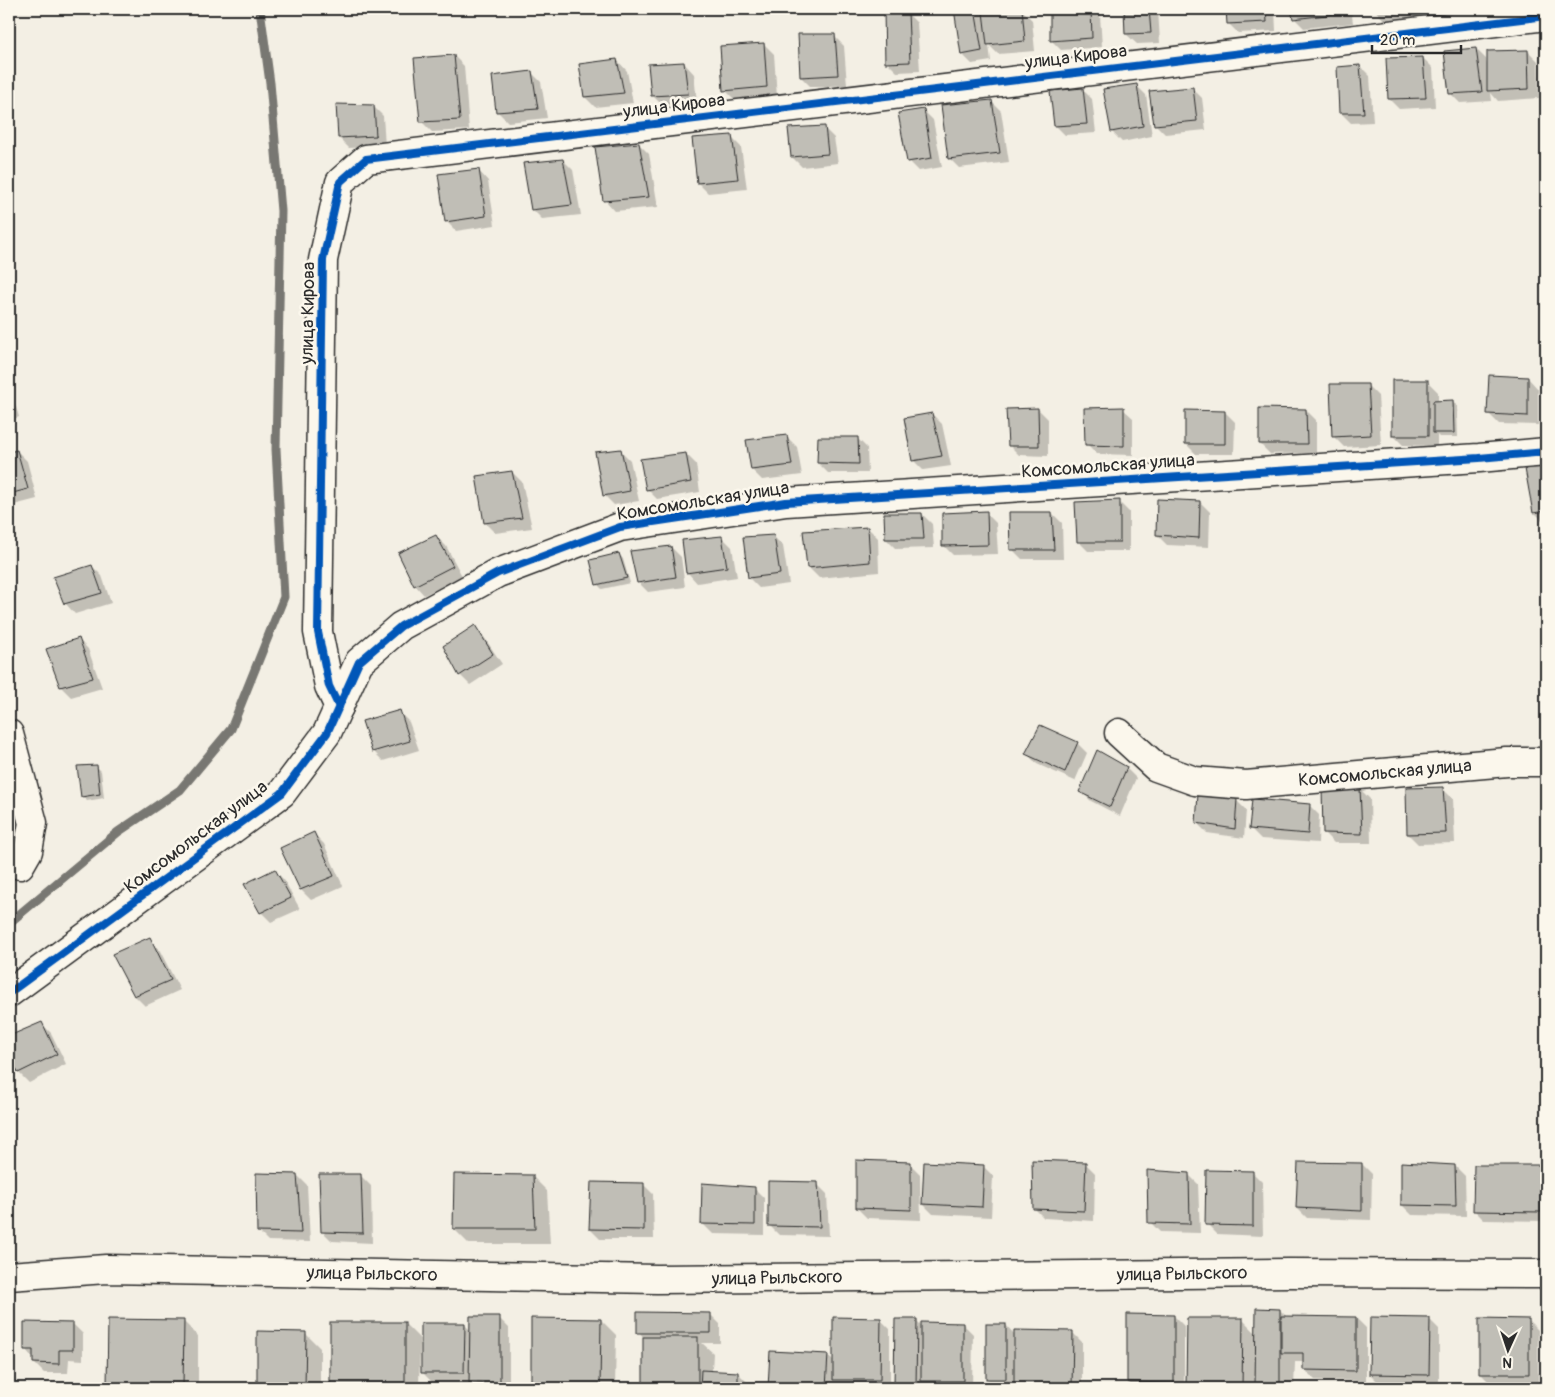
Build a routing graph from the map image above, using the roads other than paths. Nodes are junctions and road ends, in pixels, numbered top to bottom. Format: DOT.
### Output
graph roads {
  1 [pos="1546,16"];
  2 [pos="1546,452"];
  3 [pos="339,706"];
  4 [pos="1119,732"];
  5 [pos="9,734"];
  6 [pos="1546,762"];
  7 [pos="20,865"];
  8 [pos="9,994"];
  9 [pos="1546,1274"];
  10 [pos="9,1276"];
  1 -- 3 [label="street, улица Кирова"];
  2 -- 3 [label="street, Комсомольская улица"];
  3 -- 8 [label="street, Комсомольская улица"];
  4 -- 6 [label="street, Комсомольская улица"];
  5 -- 7 [label="street"];
  9 -- 10 [label="street, улица Рыльского"];
}
